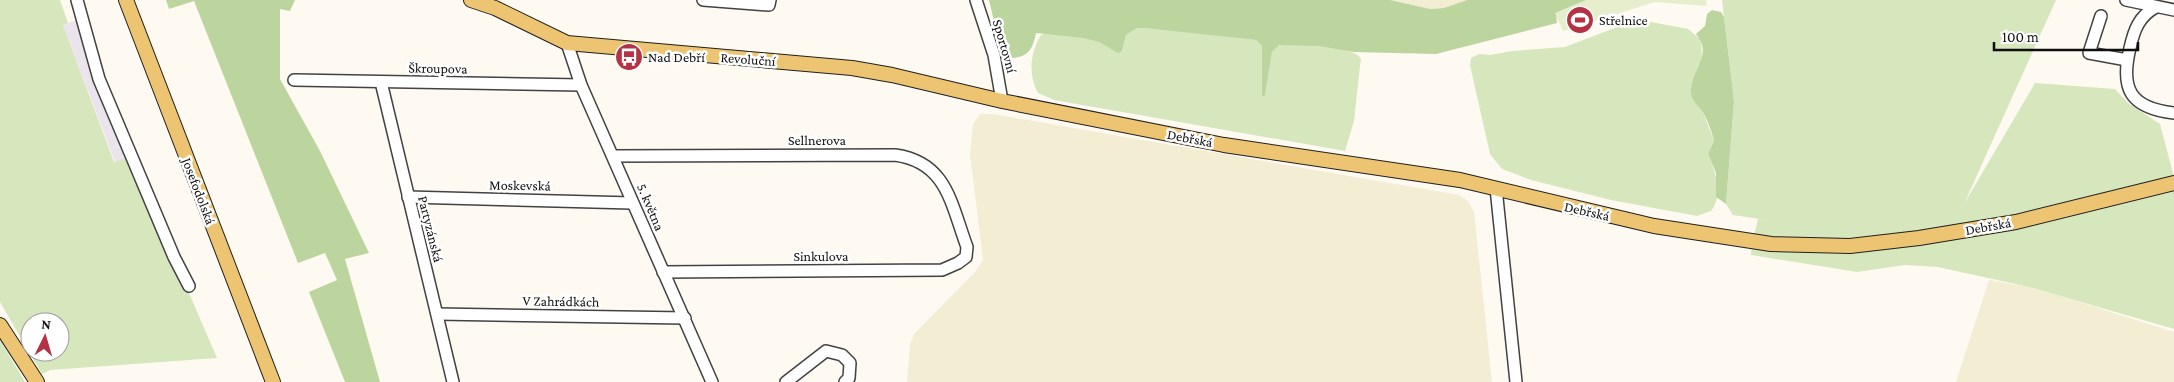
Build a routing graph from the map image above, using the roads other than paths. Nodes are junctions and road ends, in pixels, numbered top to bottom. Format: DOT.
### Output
graph roads {
  1 [pos="77,0"];
  2 [pos="126,0"];
  3 [pos="471,0"];
  4 [pos="703,0"];
  5 [pos="976,0"];
  6 [pos="2126,0"];
  7 [pos="770,2"];
  8 [pos="2171,6"];
  9 [pos="2156,7"];
  10 [pos="2101,16"];
  11 [pos="566,43"];
  12 [pos="2127,60"];
  13 [pos="294,80"];
  14 [pos="381,82"];
  15 [pos="581,85"];
  16 [pos="1002,102"];
  17 [pos="2174,112"];
  18 [pos="613,156"];
  19 [pos="2174,183"];
  20 [pos="1496,188"];
  21 [pos="408,198"];
  22 [pos="632,203"];
  23 [pos="967,246"];
  24 [pos="663,272"];
  25 [pos="189,286"];
  26 [pos="438,314"];
  27 [pos="684,318"];
  28 [pos="0,325"];
  29 [pos="36,382"];
  30 [pos="273,382"];
  31 [pos="453,382"];
  32 [pos="712,382"];
  33 [pos="786,382"];
  34 [pos="845,382"];
  35 [pos="1516,382"];
  1 -- 25 [label="street"];
  2 -- 30 [label="main road, Josefodolská"];
  3 -- 11 [label="main road, Revoluční"];
  4 -- 7 [label="street"];
  5 -- 16 [label="street, Sportovní"];
  6 -- 9 [label="street"];
  8 -- 9 [label="street"];
  9 -- 12 [label="street"];
  10 -- 12 [label="street"];
  11 -- 15 [label="street, 5. května"];
  11 -- 16 [label="main road, Revoluční"];
  12 -- 17 [label="street"];
  13 -- 14 [label="street, Škroupova"];
  14 -- 15 [label="street, Škroupova"];
  14 -- 21 [label="street, Partyzánská"];
  15 -- 18 [label="street, 5. května"];
  16 -- 20 [label="main road, Debřská"];
  18 -- 22 [label="street, 5. května"];
  18 -- 23 [label="street, Sellnerova"];
  19 -- 20 [label="main road, Debřská"];
  20 -- 35 [label="street"];
  21 -- 22 [label="street, Moskevská"];
  21 -- 26 [label="street, Partyzánská"];
  22 -- 24 [label="street, 5. května"];
  23 -- 24 [label="street, Sinkulova"];
  24 -- 27 [label="street, 5. května"];
  26 -- 27 [label="street, V Zahrádkách"];
  26 -- 31 [label="street, Partyzánská"];
  27 -- 32 [label="street, 5. května"];
  28 -- 29 [label="main road"];
  33 -- 34 [label="street"];
}
